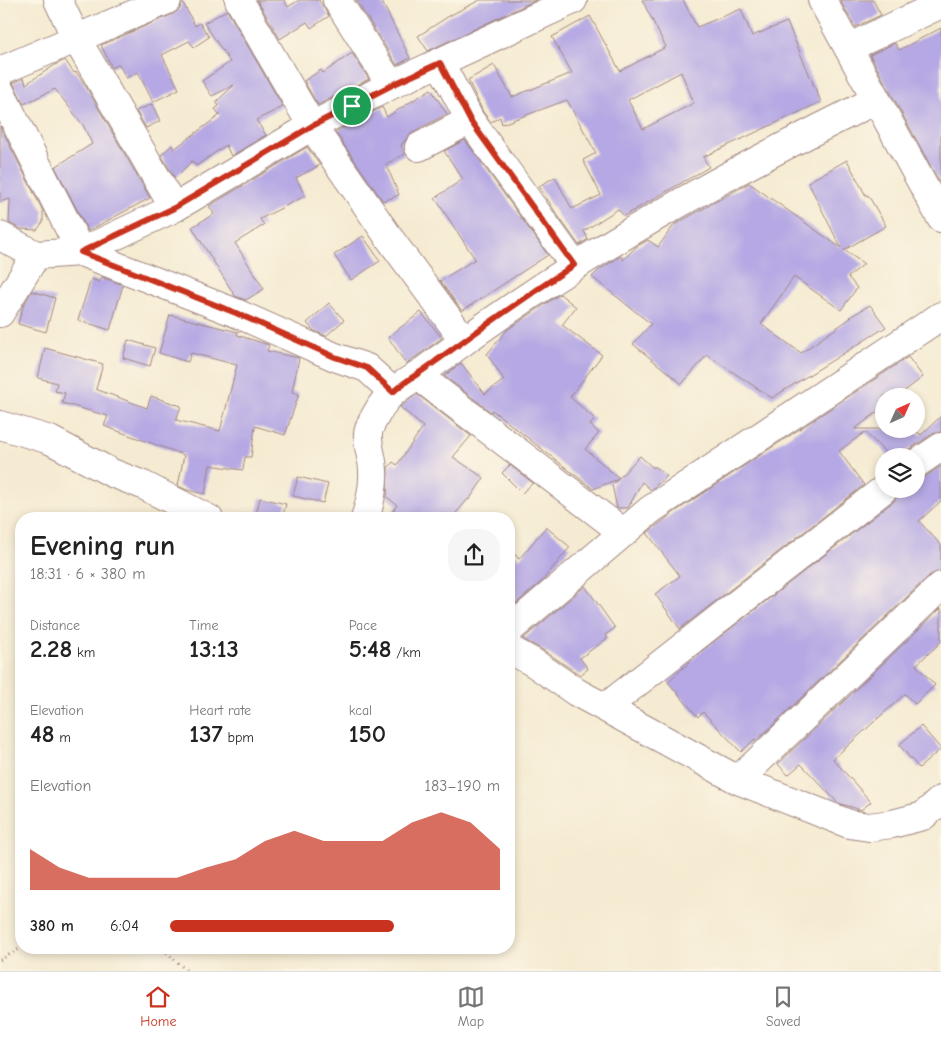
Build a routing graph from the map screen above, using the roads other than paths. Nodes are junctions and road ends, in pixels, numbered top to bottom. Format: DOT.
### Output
graph roads {
  1 [pos="58,0"];
  2 [pos="168,0"];
  3 [pos="239,0"];
  4 [pos="337,0"];
  5 [pos="573,0"];
  6 [pos="822,0"];
  7 [pos="941,4"];
  8 [pos="76,38"];
  9 [pos="848,48"];
  10 [pos="440,63"];
  11 [pos="0,71"];
  12 [pos="392,85"];
  13 [pos="0,91"];
  14 [pos="876,100"];
  15 [pos="470,120"];
  16 [pos="312,126"];
  17 [pos="419,147"];
  18 [pos="174,208"];
  19 [pos="941,218"];
  20 [pos="0,236"];
  21 [pos="81,252"];
  22 [pos="36,255"];
  23 [pos="574,265"];
  24 [pos="0,313"];
  25 [pos="941,316"];
  26 [pos="464,340"];
  27 [pos="418,375"];
  28 [pos="393,392"];
  29 [pos="0,425"];
  30 [pos="941,447"];
  31 [pos="925,458"];
  32 [pos="875,496"];
  33 [pos="195,512"];
  34 [pos="367,512"];
  35 [pos="624,533"];
  36 [pos="941,586"];
  37 [pos="515,625"];
  38 [pos="515,652"];
  39 [pos="606,707"];
  40 [pos="738,780"];
  41 [pos="941,800"];
  1 -- 8 [label="street"];
  2 -- 8 [label="street"];
  3 -- 16 [label="street"];
  4 -- 12 [label="street"];
  5 -- 10 [label="street"];
  6 -- 9 [label="street"];
  7 -- 9 [label="street"];
  8 -- 11 [label="street"];
  8 -- 18 [label="street"];
  9 -- 14 [label="street"];
  10 -- 12 [label="street"];
  10 -- 15 [label="street"];
  12 -- 16 [label="street"];
  13 -- 21 [label="street"];
  14 -- 19 [label="street"];
  14 -- 23 [label="street"];
  15 -- 17 [label="street"];
  15 -- 23 [label="street"];
  16 -- 18 [label="street"];
  16 -- 26 [label="street"];
  18 -- 21 [label="street"];
  20 -- 22 [label="street"];
  21 -- 22 [label="street"];
  21 -- 28 [label="street"];
  22 -- 24 [label="street"];
  23 -- 26 [label="street"];
  25 -- 35 [label="street"];
  26 -- 27 [label="street"];
  27 -- 28 [label="street"];
  27 -- 35 [label="street"];
  28 -- 34 [label="street"];
  29 -- 33 [label="street"];
  30 -- 31 [label="street"];
  32 -- 39 [label="street"];
  35 -- 37 [label="street"];
  36 -- 40 [label="street"];
  38 -- 39 [label="street"];
  39 -- 40 [label="street"];
  40 -- 41 [label="street"];
}
